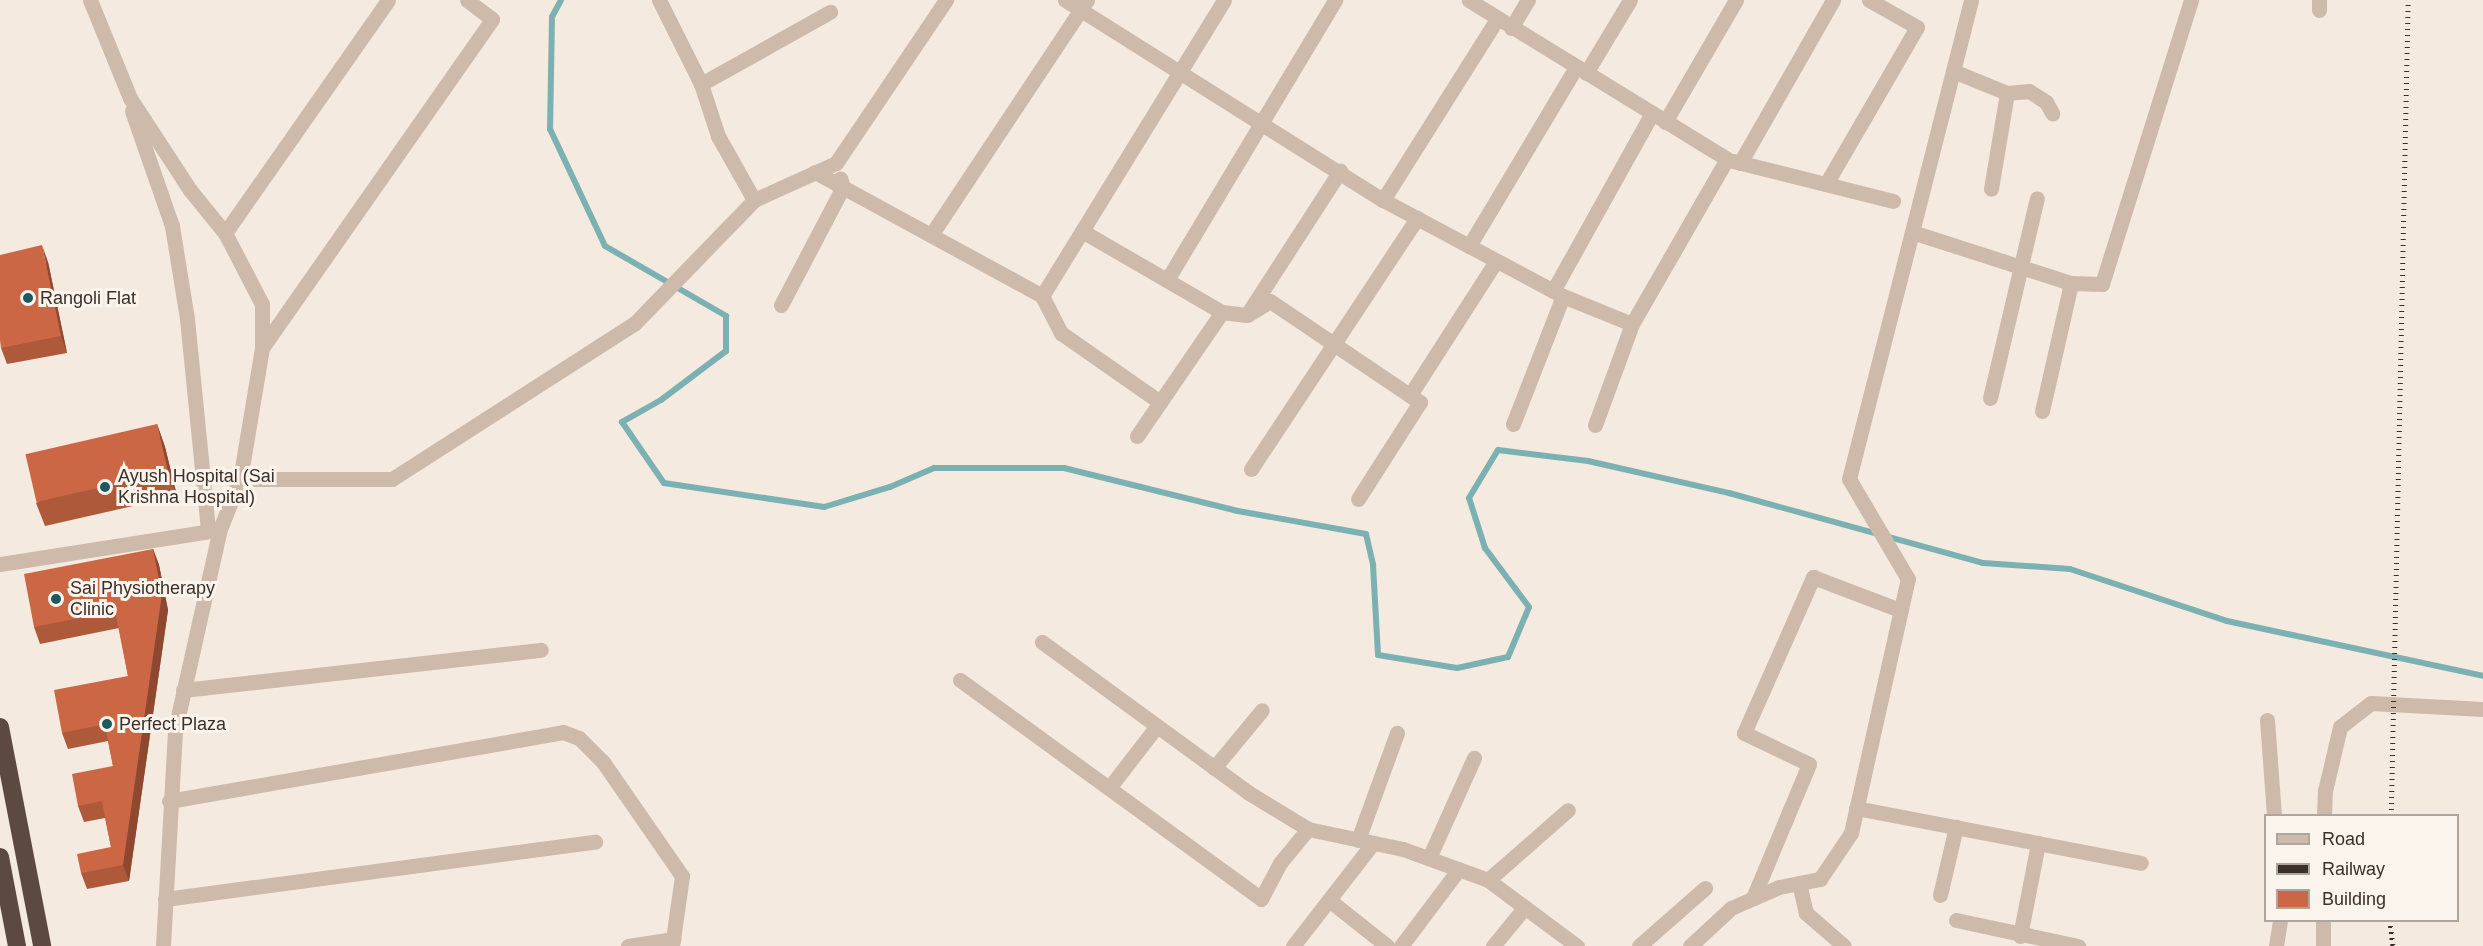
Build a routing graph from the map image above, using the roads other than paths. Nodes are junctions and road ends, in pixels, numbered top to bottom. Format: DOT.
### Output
graph roads {
  1 [pos="90,0"];
  2 [pos="388,0"];
  3 [pos="467,0"];
  4 [pos="660,0"];
  5 [pos="946,0"];
  6 [pos="1065,0"];
  7 [pos="1224,0"];
  8 [pos="1335,0"];
  9 [pos="1469,0"];
  10 [pos="1528,0"];
  11 [pos="1630,0"];
  12 [pos="1736,0"];
  13 [pos="1833,0"];
  14 [pos="1971,0"];
  15 [pos="2192,0"];
  16 [pos="1871,1"];
  17 [pos="1084,5"];
  18 [pos="830,12"];
  19 [pos="1497,19"];
  20 [pos="1511,28"];
  21 [pos="114,57"];
  22 [pos="1180,70"];
  23 [pos="1581,70"];
  24 [pos="1953,71"];
  25 [pos="701,84"];
  26 [pos="2007,93"];
  27 [pos="1652,113"];
  28 [pos="2052,113"];
  29 [pos="1262,122"];
  30 [pos="1665,122"];
  31 [pos="1733,161"];
  32 [pos="836,163"];
  33 [pos="1340,171"];
  34 [pos="815,172"];
  35 [pos="1826,184"];
  36 [pos="843,188"];
  37 [pos="1991,189"];
  38 [pos="2037,198"];
  39 [pos="754,200"];
  40 [pos="1383,200"];
  41 [pos="1893,201"];
  42 [pos="1417,218"];
  43 [pos="1082,231"];
  44 [pos="1912,232"];
  45 [pos="225,233"];
  46 [pos="931,235"];
  47 [pos="1469,246"];
  48 [pos="1496,261"];
  49 [pos="2021,265"];
  50 [pos="1167,280"];
  51 [pos="2071,283"];
  52 [pos="1558,293"];
  53 [pos="1042,296"];
  54 [pos="781,305"];
  55 [pos="1222,312"];
  56 [pos="1247,315"];
  57 [pos="1632,324"];
  58 [pos="1334,344"];
  59 [pos="262,348"];
  60 [pos="1410,395"];
  61 [pos="1990,398"];
  62 [pos="1160,402"];
  63 [pos="2042,411"];
  64 [pos="1514,424"];
  65 [pos="1595,425"];
  66 [pos="1137,436"];
  67 [pos="1251,469"];
  68 [pos="240,479"];
  69 [pos="1358,499"];
  70 [pos="214,530"];
  71 [pos="0,564"];
  72 [pos="1900,610"];
  73 [pos="1042,642"];
  74 [pos="541,650"];
  75 [pos="960,680"];
  76 [pos="183,690"];
  77 [pos="2483,709"];
  78 [pos="1262,710"];
  79 [pos="2267,720"];
  80 [pos="1157,726"];
  81 [pos="0,727"];
  82 [pos="1397,733"];
  83 [pos="1474,758"];
  84 [pos="1214,768"];
  85 [pos="1109,788"];
  86 [pos="169,801"];
  87 [pos="1856,808"];
  88 [pos="1568,810"];
  89 [pos="2274,814"];
  90 [pos="2324,814"];
  91 [pos="1956,827"];
  92 [pos="1308,829"];
  93 [pos="1366,841"];
  94 [pos="595,842"];
  95 [pos="2038,843"];
  96 [pos="0,857"];
  97 [pos="1429,858"];
  98 [pos="2141,863"];
  99 [pos="1458,869"];
  100 [pos="1488,880"];
  101 [pos="2,882"];
  102 [pos="1799,883"];
  103 [pos="1705,888"];
  104 [pos="1940,895"];
  105 [pos="165,898"];
  106 [pos="1753,898"];
  107 [pos="1329,900"];
  108 [pos="1524,907"];
  109 [pos="1956,920"];
  110 [pos="2280,922"];
  111 [pos="2323,922"];
  112 [pos="2020,936"];
  113 [pos="672,943"];
  114 [pos="17,946"];
  115 [pos="42,946"];
  116 [pos="163,946"];
  117 [pos="628,946"];
  118 [pos="1293,946"];
  119 [pos="1387,946"];
  120 [pos="1401,946"];
  121 [pos="1493,946"];
  122 [pos="1577,946"];
  123 [pos="1640,946"];
  124 [pos="1690,946"];
  125 [pos="1844,946"];
  126 [pos="2078,946"];
  127 [pos="2276,946"];
  128 [pos="2323,946"];
  1 -- 21 [label="street"];
  2 -- 45 [label="street"];
  3 -- 59 [label="street"];
  4 -- 25 [label="street"];
  5 -- 32 [label="street"];
  6 -- 17 [label="street"];
  7 -- 22 [label="street"];
  8 -- 29 [label="street"];
  9 -- 19 [label="street"];
  10 -- 20 [label="street"];
  11 -- 23 [label="street"];
  12 -- 30 [label="street"];
  13 -- 31 [label="street"];
  14 -- 24 [label="street"];
  15 -- 51 [label="street"];
  16 -- 35 [label="street"];
  17 -- 22 [label="street"];
  17 -- 46 [label="street"];
  18 -- 25 [label="street"];
  19 -- 20 [label="street"];
  19 -- 40 [label="street"];
  20 -- 23 [label="street"];
  21 -- 45 [label="street"];
  21 -- 70 [label="street"];
  22 -- 29 [label="street"];
  22 -- 43 [label="street"];
  23 -- 27 [label="street"];
  23 -- 47 [label="street"];
  24 -- 26 [label="street"];
  24 -- 44 [label="street"];
  25 -- 39 [label="street"];
  26 -- 28 [label="street"];
  26 -- 37 [label="street"];
  27 -- 30 [label="street"];
  27 -- 52 [label="street"];
  29 -- 33 [label="street"];
  29 -- 50 [label="street"];
  30 -- 31 [label="street"];
  31 -- 35 [label="street"];
  31 -- 57 [label="street"];
  32 -- 34 [label="street"];
  32 -- 36 [label="street"];
  33 -- 40 [label="street"];
  33 -- 56 [label="street"];
  34 -- 36 [label="street"];
  34 -- 39 [label="street"];
  35 -- 41 [label="street"];
  36 -- 46 [label="street"];
  36 -- 54 [label="street"];
  38 -- 49 [label="street"];
  39 -- 68 [label="street"];
  40 -- 42 [label="street"];
  42 -- 47 [label="street"];
  42 -- 58 [label="street"];
  43 -- 50 [label="street"];
  43 -- 53 [label="street"];
  44 -- 49 [label="street"];
  44 -- 72 [label="street"];
  45 -- 59 [label="street"];
  46 -- 53 [label="street"];
  47 -- 48 [label="street"];
  48 -- 52 [label="street"];
  48 -- 60 [label="street"];
  49 -- 51 [label="street"];
  49 -- 61 [label="street"];
  50 -- 55 [label="street"];
  51 -- 63 [label="street"];
  52 -- 57 [label="street"];
  52 -- 64 [label="street"];
  53 -- 62 [label="street"];
  55 -- 56 [label="street"];
  55 -- 62 [label="street"];
  56 -- 58 [label="street"];
  57 -- 65 [label="street"];
  58 -- 60 [label="street"];
  58 -- 67 [label="street"];
  59 -- 68 [label="street"];
  60 -- 69 [label="street"];
  62 -- 66 [label="street"];
  68 -- 70 [label="street"];
  70 -- 71 [label="street"];
  70 -- 76 [label="street"];
  72 -- 87 [label="street"];
  72 -- 106 [label="street"];
  73 -- 80 [label="street"];
  74 -- 76 [label="street"];
  75 -- 85 [label="street"];
  76 -- 86 [label="street"];
  77 -- 90 [label="street"];
  78 -- 84 [label="street"];
  79 -- 89 [label="street"];
  80 -- 84 [label="street"];
  80 -- 85 [label="street"];
  81 -- 115 [label="highway"];
  82 -- 93 [label="street"];
  83 -- 97 [label="street"];
  84 -- 92 [label="street"];
  85 -- 92 [label="street"];
  86 -- 105 [label="street"];
  86 -- 113 [label="street"];
  87 -- 91 [label="street"];
  87 -- 102 [label="street"];
  88 -- 100 [label="street"];
  91 -- 95 [label="street"];
  91 -- 104 [label="street"];
  92 -- 93 [label="street"];
  93 -- 97 [label="street"];
  93 -- 107 [label="street"];
  94 -- 105 [label="street"];
  95 -- 98 [label="street"];
  95 -- 112 [label="street"];
  96 -- 101 [label="highway"];
  97 -- 99 [label="street"];
  99 -- 100 [label="street"];
  99 -- 120 [label="street"];
  100 -- 108 [label="street"];
  101 -- 114 [label="highway"];
  102 -- 106 [label="street"];
  102 -- 125 [label="street"];
  103 -- 123 [label="street"];
  105 -- 116 [label="street"];
  106 -- 124 [label="street"];
  107 -- 118 [label="street"];
  107 -- 119 [label="street"];
  108 -- 121 [label="street"];
  108 -- 122 [label="street"];
  109 -- 112 [label="street"];
  110 -- 127 [label="street"];
  111 -- 128 [label="street"];
  112 -- 126 [label="street"];
  113 -- 117 [label="street"];
}
